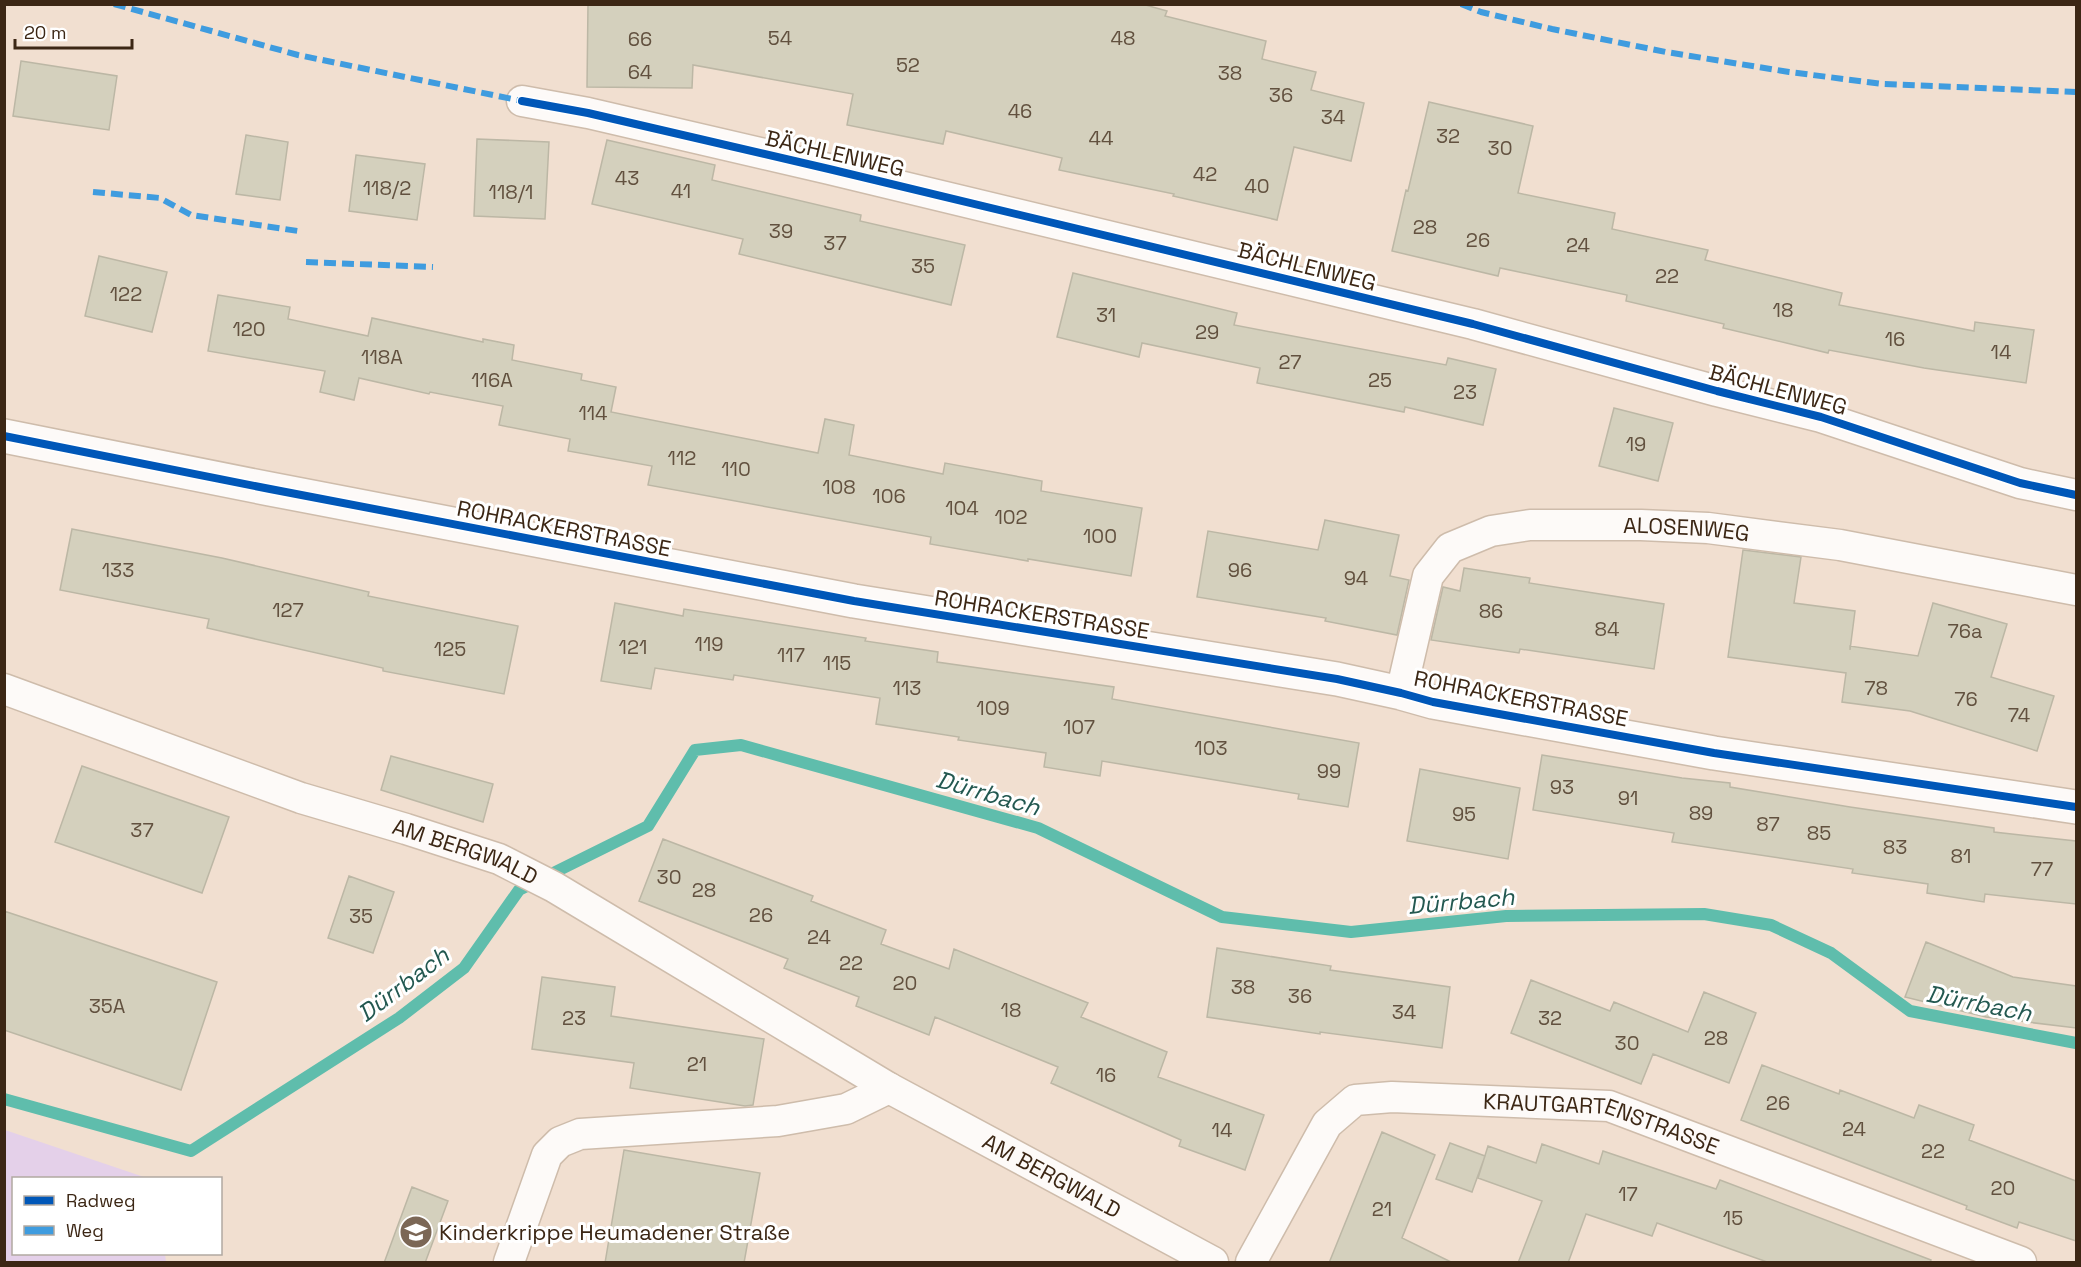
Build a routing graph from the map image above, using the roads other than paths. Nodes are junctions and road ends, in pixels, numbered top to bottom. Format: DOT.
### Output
graph roads {
  1 [pos="522,100"];
  2 [pos="4,436"];
  3 [pos="2076,495"];
  4 [pos="2076,590"];
  5 [pos="4,689"];
  6 [pos="1401,693"];
  7 [pos="2076,807"];
  8 [pos="889,1088"];
  9 [pos="509,1263"];
  10 [pos="1213,1263"];
  11 [pos="1251,1263"];
  12 [pos="2021,1263"];
  1 -- 3 [label="street, BÄCHLENWEG"];
  2 -- 6 [label="street, ROHRACKERSTRASSE"];
  4 -- 6 [label="street, ALOSENWEG"];
  5 -- 8 [label="street, AM BERGWALD"];
  6 -- 7 [label="street, ROHRACKERSTRASSE"];
  8 -- 9 [label="street"];
  8 -- 10 [label="street, AM BERGWALD"];
  11 -- 12 [label="street, KRAUTGARTENSTRASSE"];
}
